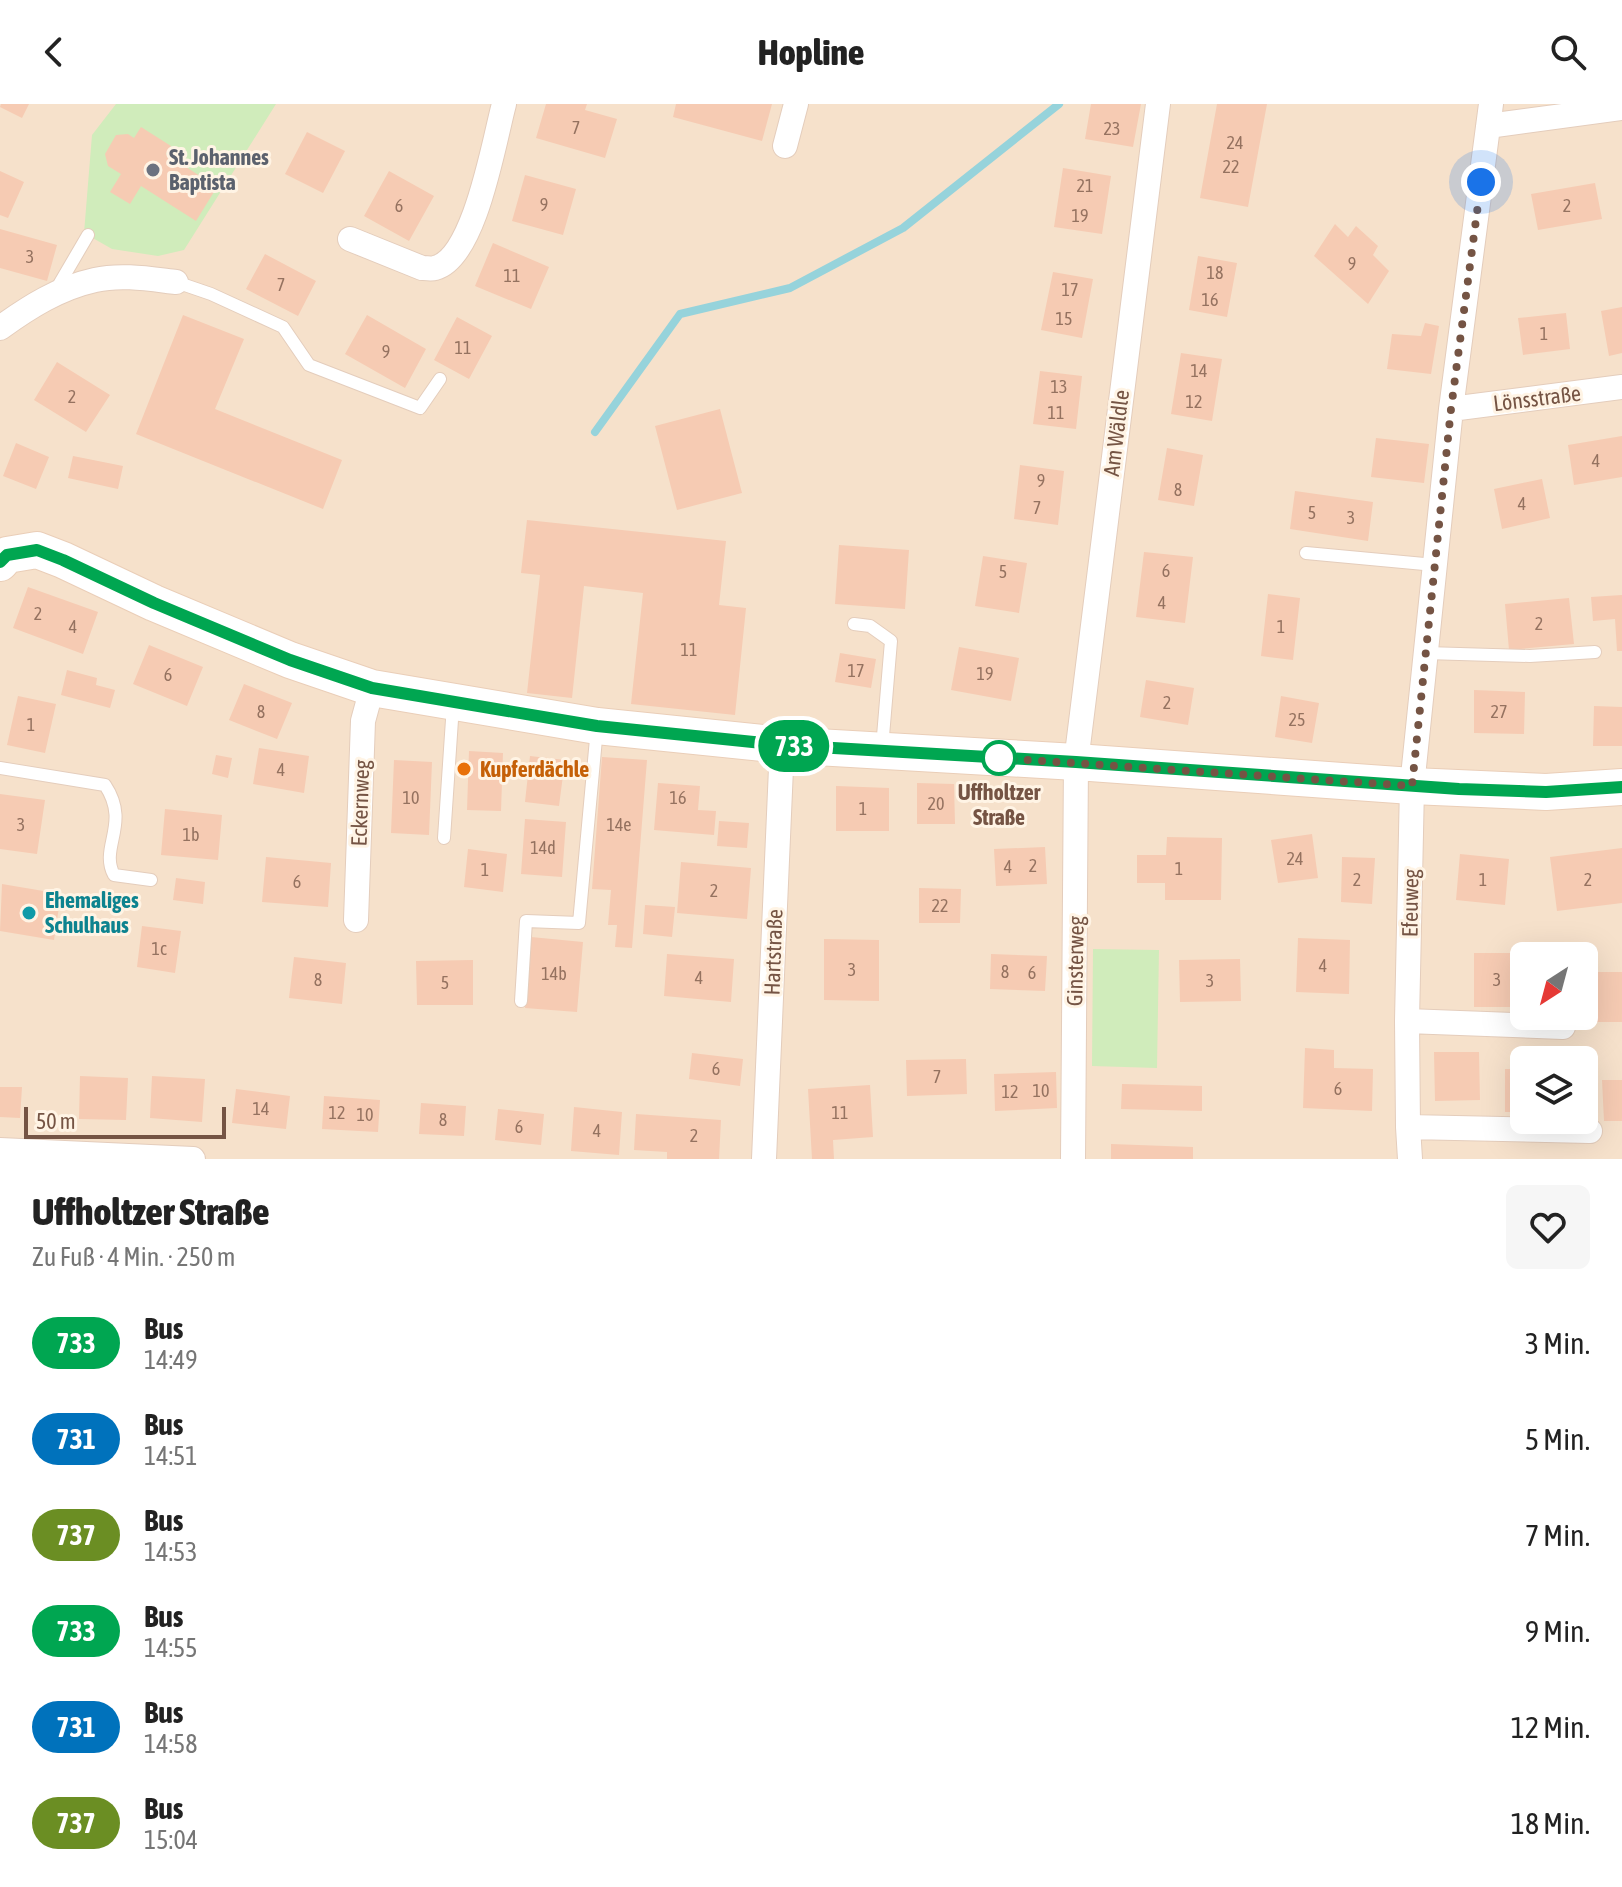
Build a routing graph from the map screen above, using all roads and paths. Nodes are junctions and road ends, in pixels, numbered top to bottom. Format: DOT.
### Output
graph roads {
  1 [pos="504,104"];
  2 [pos="796,104"];
  3 [pos="1158,104"];
  4 [pos="1622,108"];
  5 [pos="1490,115"];
  6 [pos="785,146"];
  7 [pos="88,235"];
  8 [pos="350,239"];
  9 [pos="176,282"];
  10 [pos="53,295"];
  11 [pos="0,328"];
  12 [pos="440,379"];
  13 [pos="1622,387"];
  14 [pos="1451,409"];
  15 [pos="2,552"];
  16 [pos="1306,553"];
  17 [pos="1435,565"];
  18 [pos="854,624"];
  19 [pos="1595,652"];
  20 [pos="1426,653"];
  21 [pos="372,688"];
  22 [pos="453,702"];
  23 [pos="597,726"];
  24 [pos="782,745"];
  25 [pos="882,751"];
  26 [pos="1076,762"];
  27 [pos="0,768"];
  28 [pos="1412,786"];
  29 [pos="1622,787"];
  30 [pos="444,838"];
  31 [pos="151,880"];
  32 [pos="356,920"];
  33 [pos="521,1001"];
  34 [pos="1407,1021"];
  35 [pos="1510,1025"];
  36 [pos="1408,1127"];
  37 [pos="1510,1129"];
  38 [pos="0,1150"];
  39 [pos="193,1159"];
  40 [pos="764,1159"];
  41 [pos="1073,1159"];
  42 [pos="1410,1159"];
  1 -- 8 [label="street"];
  2 -- 6 [label="street"];
  3 -- 26 [label="street, Am Wäldle"];
  4 -- 5 [label="street"];
  5 -- 14 [label="street, Efeuweg"];
  7 -- 10 [label="lane"];
  9 -- 10 [label="street"];
  9 -- 12 [label="lane"];
  10 -- 11 [label="street"];
  13 -- 14 [label="street, Lönsstraße"];
  14 -- 17 [label="street, Efeuweg"];
  15 -- 21 [label="street"];
  16 -- 17 [label="lane"];
  17 -- 20 [label="street, Efeuweg"];
  18 -- 25 [label="lane"];
  19 -- 20 [label="lane"];
  20 -- 28 [label="street, Efeuweg"];
  21 -- 22 [label="street"];
  21 -- 32 [label="street, Eckernweg"];
  22 -- 23 [label="street"];
  22 -- 30 [label="lane"];
  23 -- 24 [label="street"];
  23 -- 33 [label="lane"];
  24 -- 25 [label="street"];
  24 -- 40 [label="street, Hartstraße"];
  25 -- 26 [label="street"];
  26 -- 28 [label="street"];
  26 -- 41 [label="street, Ginsterweg"];
  27 -- 31 [label="lane"];
  28 -- 29 [label="street"];
  28 -- 34 [label="street, Efeuweg"];
  34 -- 35 [label="street"];
  34 -- 36 [label="street, Efeuweg"];
  36 -- 37 [label="street"];
  36 -- 42 [label="street, Efeuweg"];
  38 -- 39 [label="street"];
}
